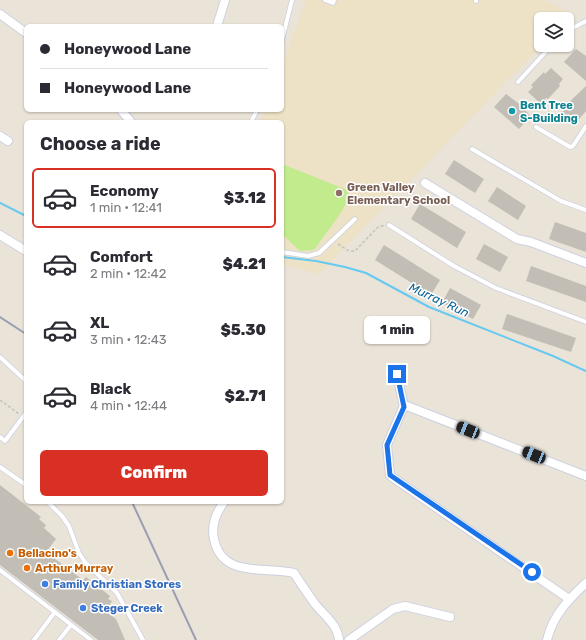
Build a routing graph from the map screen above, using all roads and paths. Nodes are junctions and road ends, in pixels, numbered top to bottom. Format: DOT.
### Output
graph roads {
  1 [pos="225,0"];
  2 [pos="292,0"];
  3 [pos="325,0"];
  4 [pos="334,0"];
  5 [pos="0,14"];
  6 [pos="586,21"];
  7 [pos="218,24"];
  8 [pos="574,27"];
  9 [pos="24,32"];
  10 [pos="284,32"];
  11 [pos="546,52"];
  12 [pos="518,82"];
  13 [pos="123,112"];
  14 [pos="129,120"];
  15 [pos="586,126"];
  16 [pos="536,127"];
  17 [pos="0,136"];
  18 [pos="8,142"];
  19 [pos="472,149"];
  20 [pos="425,184"];
  21 [pos="586,210"];
  22 [pos="355,219"];
  23 [pos="388,225"];
  24 [pos="0,235"];
  25 [pos="334,240"];
  26 [pos="24,250"];
  27 [pos="284,252"];
  28 [pos="586,263"];
  29 [pos="586,322"];
  30 [pos="0,356"];
  31 [pos="397,374"];
  32 [pos="24,379"];
  33 [pos="0,400"];
  34 [pos="404,407"];
  35 [pos="23,417"];
  36 [pos="0,437"];
  37 [pos="0,467"];
  38 [pos="586,476"];
  39 [pos="24,484"];
  40 [pos="50,504"];
  41 [pos="223,504"];
  42 [pos="0,570"];
  43 [pos="586,583"];
  44 [pos="569,598"];
  45 [pos="55,612"];
  46 [pos="450,617"];
  47 [pos="72,625"];
  48 [pos="88,639"];
  49 [pos="34,640"];
  50 [pos="59,640"];
  51 [pos="143,640"];
  52 [pos="339,640"];
  53 [pos="349,640"];
  54 [pos="547,640"];
  1 -- 7 [label="street"];
  2 -- 10 [label="lane"];
  3 -- 4 [label="lane"];
  5 -- 9 [label="street"];
  6 -- 8 [label="lane"];
  11 -- 12 [label="lane"];
  13 -- 14 [label="street"];
  15 -- 16 [label="lane"];
  17 -- 18 [label="street"];
  19 -- 21 [label="lane"];
  20 -- 28 [label="street"];
  22 -- 25 [label="lane"];
  23 -- 25 [label="path"];
  23 -- 29 [label="lane"];
  24 -- 26 [label="street"];
  25 -- 27 [label="lane"];
  30 -- 32 [label="lane"];
  31 -- 34 [label="street"];
  33 -- 35 [label="path"];
  34 -- 38 [label="street"];
  34 -- 44 [label="street"];
  35 -- 36 [label="lane"];
  37 -- 39 [label="lane"];
  40 -- 51 [label="lane"];
  41 -- 52 [label="street"];
  42 -- 45 [label="lane"];
  43 -- 44 [label="street"];
  44 -- 54 [label="street"];
  45 -- 47 [label="lane"];
  45 -- 49 [label="lane"];
  46 -- 53 [label="street"];
  47 -- 48 [label="lane"];
  47 -- 50 [label="lane"];
}
